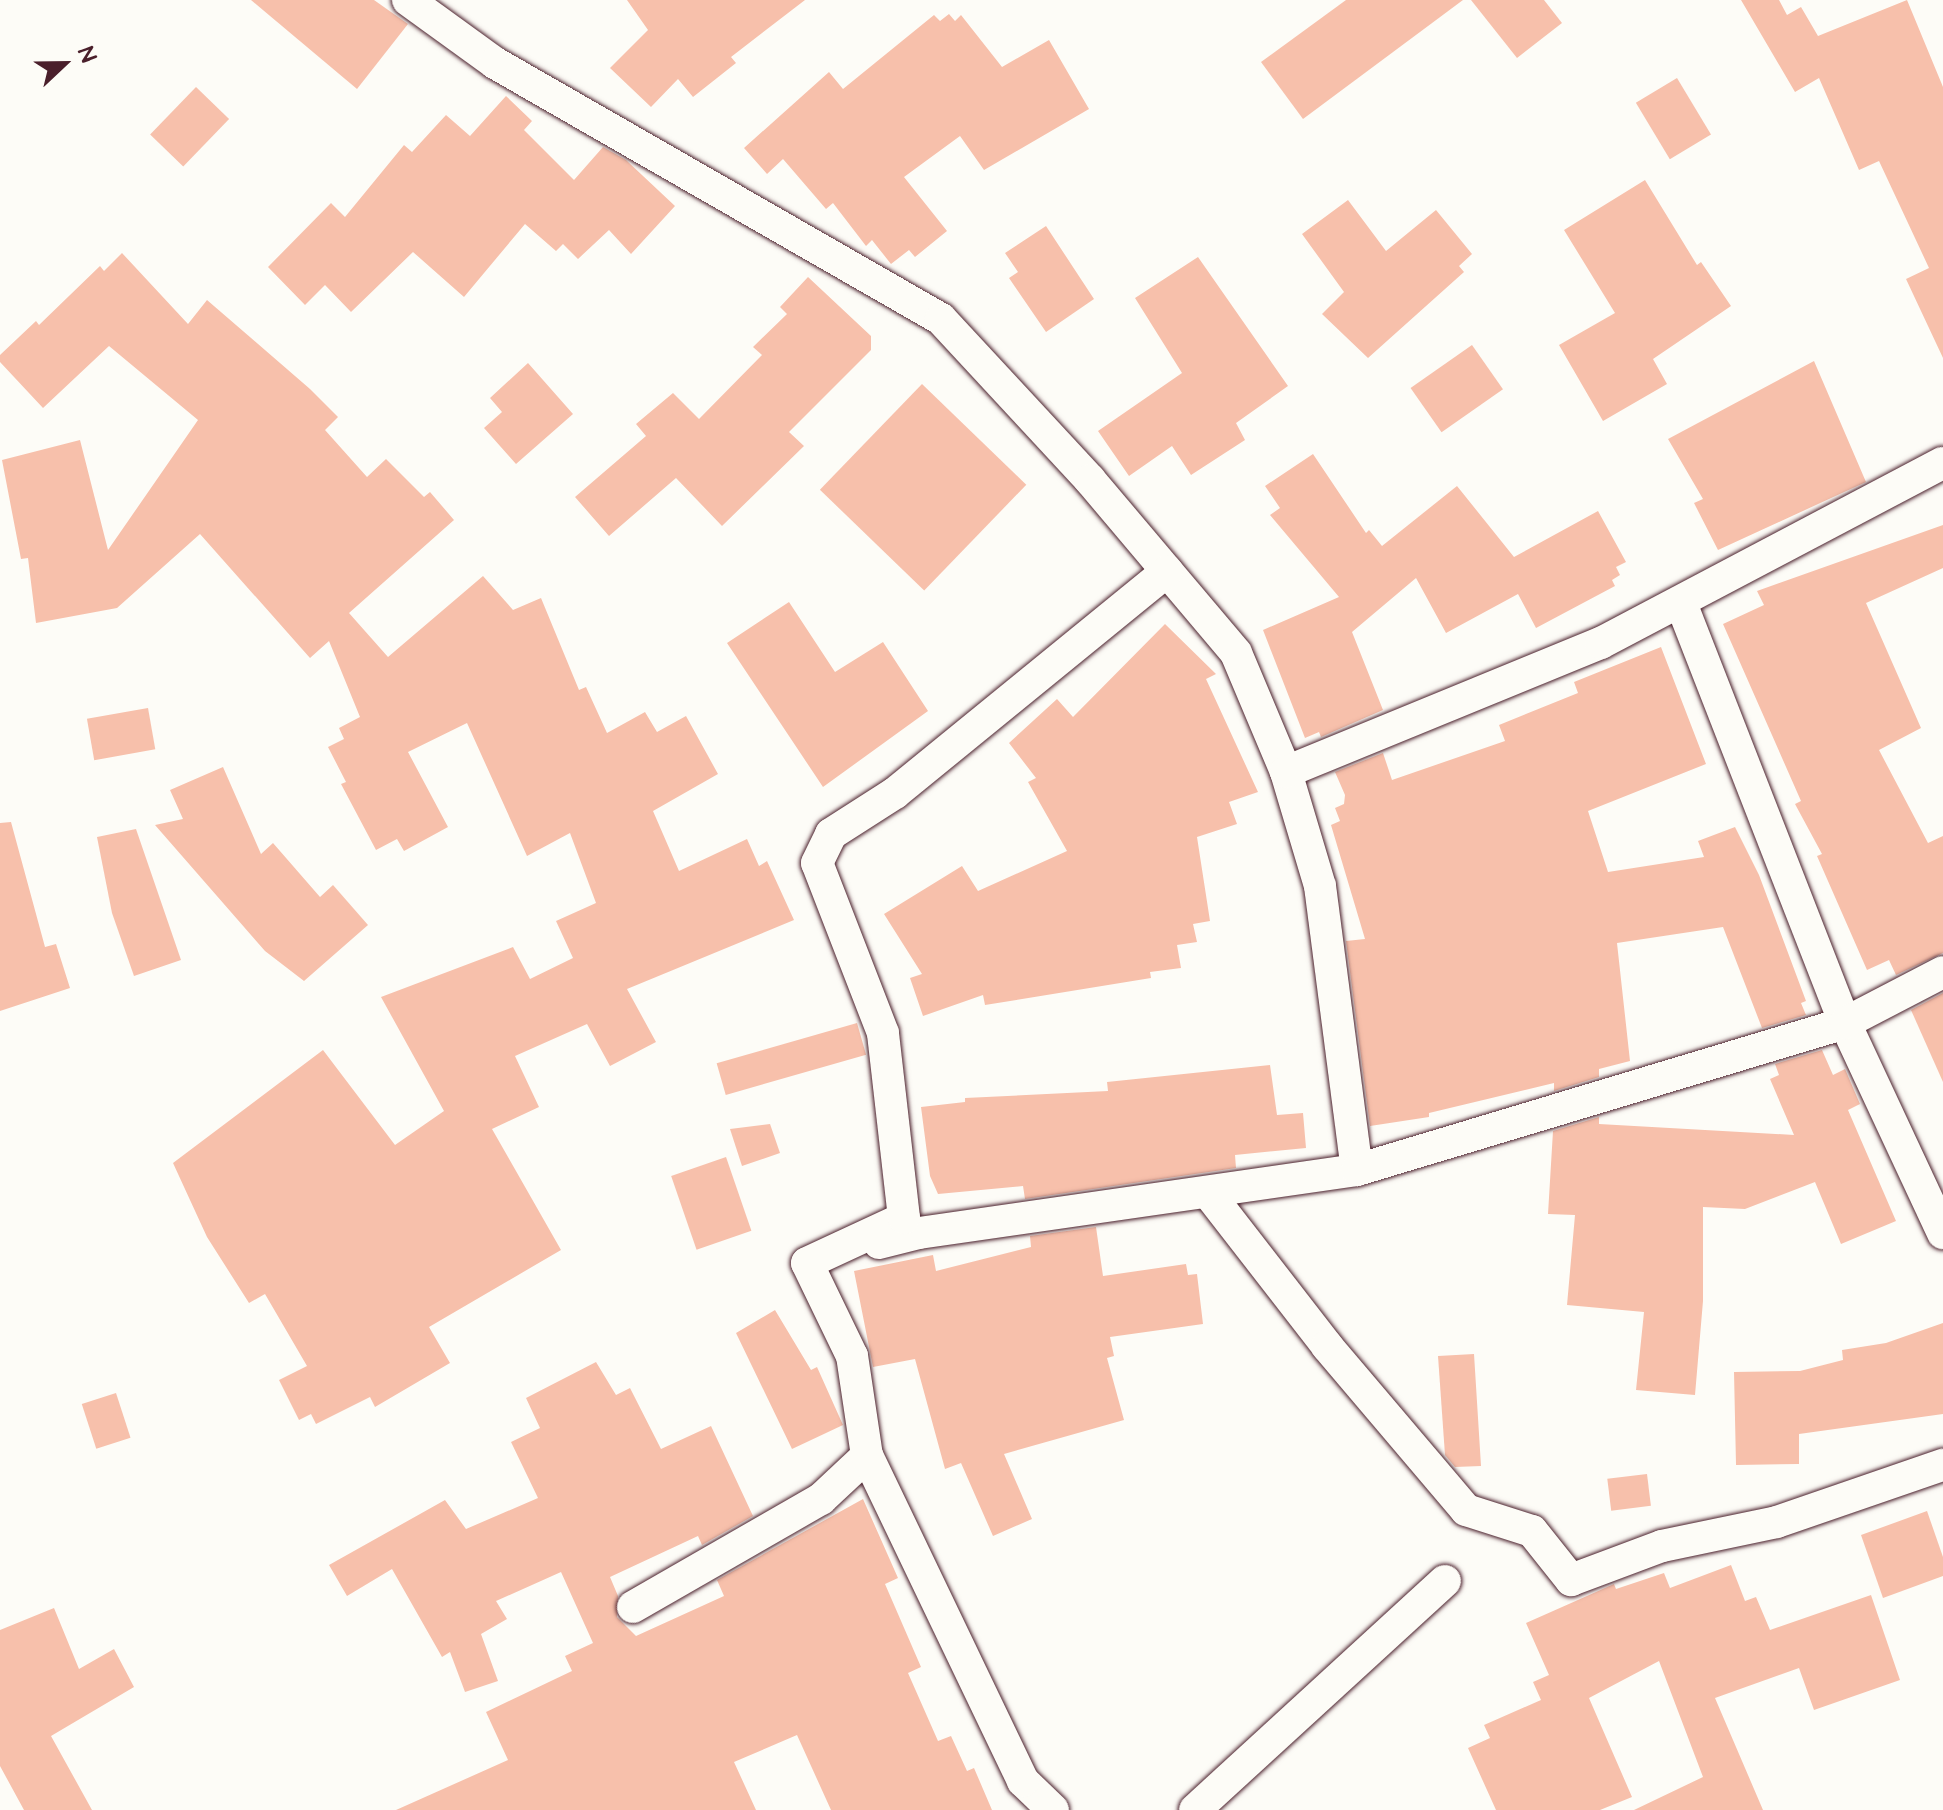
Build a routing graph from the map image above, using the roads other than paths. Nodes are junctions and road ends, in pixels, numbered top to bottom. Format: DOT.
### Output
graph roads {
  1 [pos="408,0"];
  2 [pos="1943,463"];
  3 [pos="1167,571"];
  4 [pos="1681,603"];
  5 [pos="1286,772"];
  6 [pos="1943,972"];
  7 [pos="1845,1023"];
  8 [pos="1357,1170"];
  9 [pos="1210,1195"];
  10 [pos="1943,1233"];
  11 [pos="807,1263"];
  12 [pos="867,1456"];
  13 [pos="1943,1465"];
  14 [pos="1445,1581"];
  15 [pos="633,1607"];
  16 [pos="1053,1810"];
  17 [pos="1195,1810"];
  1 -- 3 [label="street"];
  2 -- 4 [label="street"];
  3 -- 5 [label="street"];
  3 -- 11 [label="street"];
  4 -- 5 [label="street"];
  4 -- 7 [label="street"];
  5 -- 8 [label="street"];
  6 -- 7 [label="street"];
  7 -- 8 [label="street"];
  7 -- 10 [label="street"];
  8 -- 9 [label="street"];
  9 -- 11 [label="street"];
  9 -- 13 [label="street"];
  11 -- 12 [label="street"];
  12 -- 15 [label="street"];
  12 -- 16 [label="street"];
  14 -- 17 [label="street"];
}
